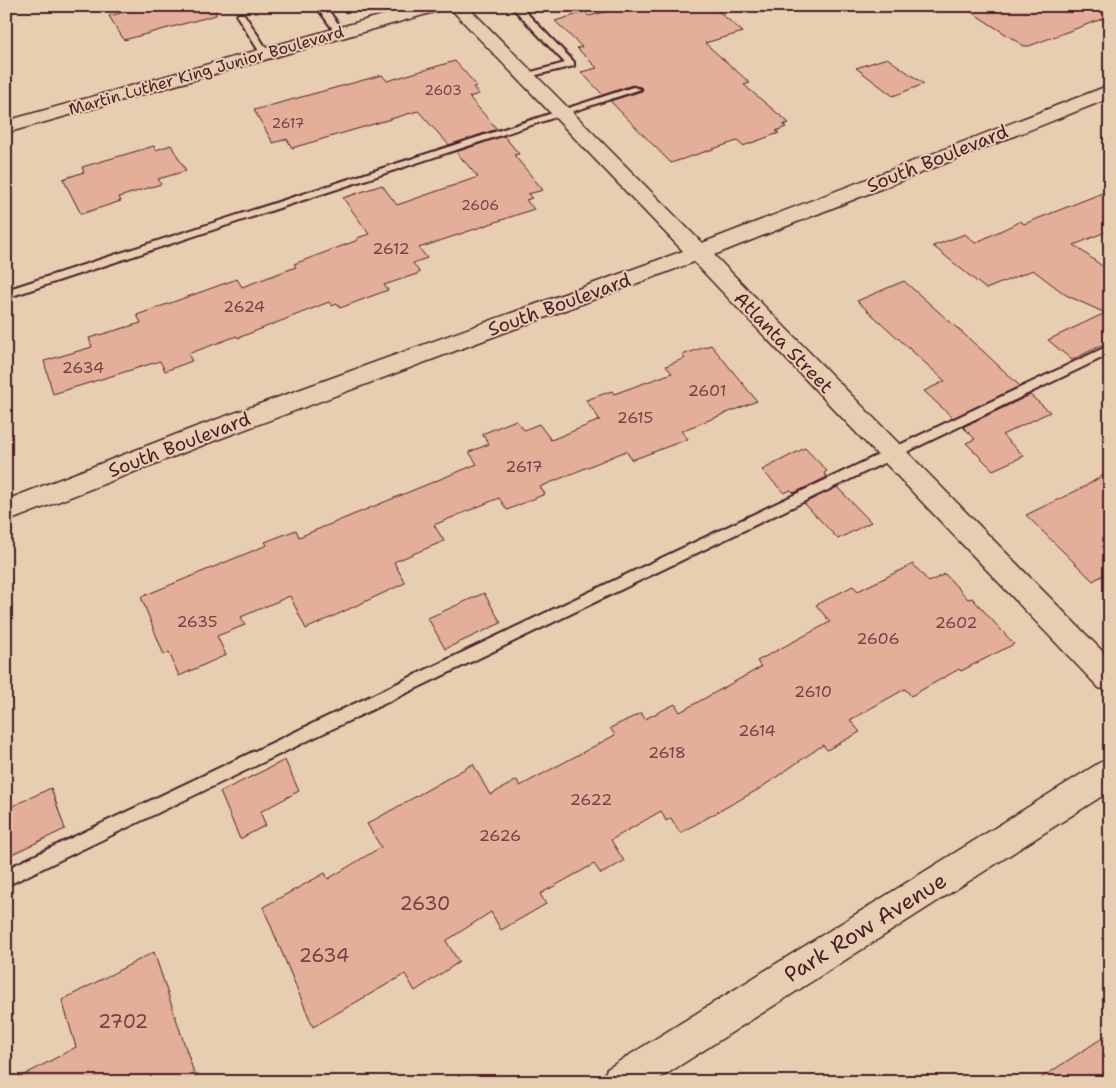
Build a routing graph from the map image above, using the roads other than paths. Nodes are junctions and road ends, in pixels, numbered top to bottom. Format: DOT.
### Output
graph roads {
  1 [pos="320,6"];
  2 [pos="435,6"];
  3 [pos="457,6"];
  4 [pos="515,6"];
  5 [pos="394,11"];
  6 [pos="241,16"];
  7 [pos="340,32"];
  8 [pos="265,54"];
  9 [pos="527,76"];
  10 [pos="636,89"];
  11 [pos="1110,91"];
  12 [pos="564,114"];
  13 [pos="6,127"];
  14 [pos="698,253"];
  15 [pos="6,294"];
  16 [pos="1110,349"];
  17 [pos="891,453"];
  18 [pos="6,511"];
  19 [pos="1110,680"];
  20 [pos="1110,773"];
  21 [pos="6,878"];
  22 [pos="620,1082"];
  1 -- 7 [label="lane"];
  2 -- 5 [label="street, Martin Luther King Junior Boulevard"];
  3 -- 9 [label="street, Atlanta Street"];
  4 -- 9 [label="lane"];
  5 -- 7 [label="street, Martin Luther King Junior Boulevard"];
  6 -- 8 [label="lane"];
  7 -- 8 [label="street, Martin Luther King Junior Boulevard"];
  8 -- 13 [label="street, Martin Luther King Junior Boulevard"];
  9 -- 12 [label="street, Atlanta Street"];
  10 -- 12 [label="lane"];
  11 -- 14 [label="street, South Boulevard"];
  12 -- 14 [label="street, Atlanta Street"];
  12 -- 15 [label="lane"];
  14 -- 17 [label="street, Atlanta Street"];
  14 -- 18 [label="street, South Boulevard"];
  16 -- 17 [label="lane"];
  17 -- 19 [label="street, Atlanta Street"];
  17 -- 21 [label="lane"];
  20 -- 22 [label="street, Park Row Avenue"];
}
